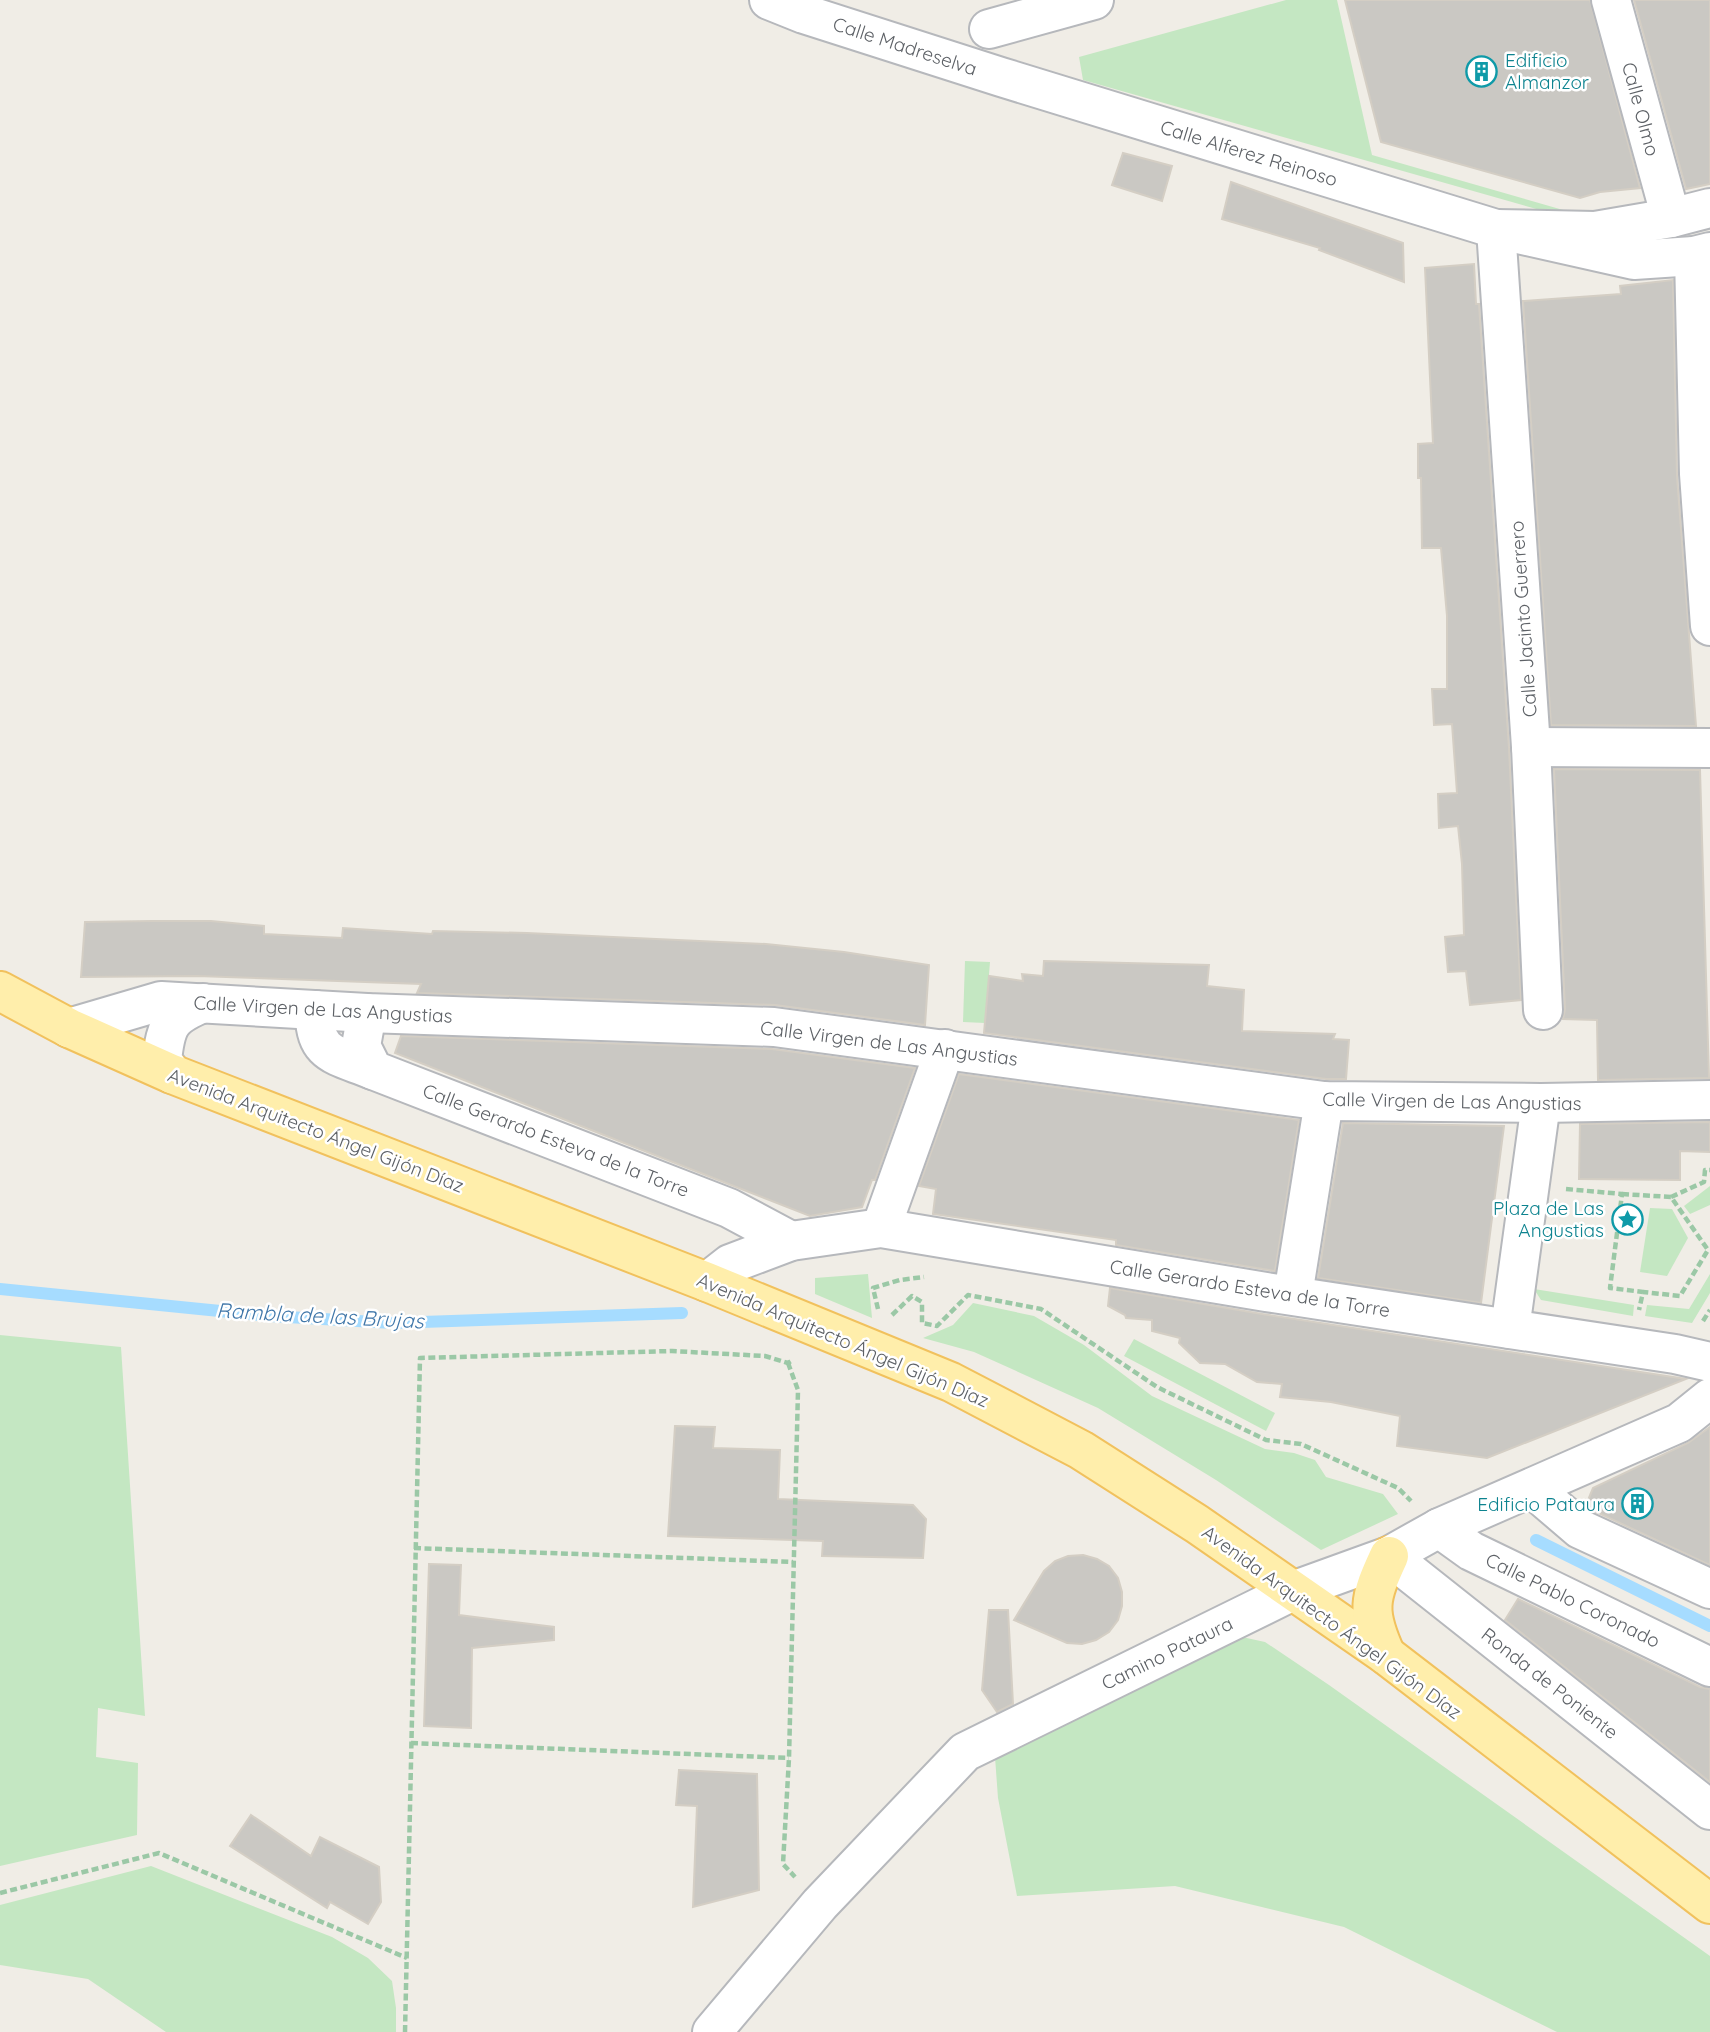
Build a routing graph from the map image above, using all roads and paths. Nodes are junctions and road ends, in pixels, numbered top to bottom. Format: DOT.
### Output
graph roads {
  1 [pos="769,0"];
  2 [pos="1094,0"];
  3 [pos="1611,0"];
  4 [pos="985,14"];
  5 [pos="1001,77"];
  6 [pos="1710,208"];
  7 [pos="1671,218"];
  8 [pos="1496,229"];
  9 [pos="1702,254"];
  10 [pos="1710,626"];
  11 [pos="1531,747"];
  12 [pos="1710,748"];
  13 [pos="0,991"];
  14 [pos="203,1003"];
  15 [pos="315,1010"];
  16 [pos="1543,1010"];
  17 [pos="366,1013"];
  18 [pos="69,1028"];
  19 [pos="945,1049"];
  20 [pos="373,1070"];
  21 [pos="172,1073"];
  22 [pos="1710,1100"];
  23 [pos="1324,1101"];
  24 [pos="1541,1103"];
  25 [pos="1710,1170"];
  26 [pos="1564,1177"];
  27 [pos="1622,1194"];
  28 [pos="1671,1197"];
  29 [pos="881,1228"];
  30 [pos="791,1241"];
  31 [pos="1709,1251"];
  32 [pos="934,1276"];
  33 [pos="707,1282"];
  34 [pos="1643,1292"];
  35 [pos="1293,1295"];
  36 [pos="879,1313"];
  37 [pos="1639,1313"];
  38 [pos="889,1318"];
  39 [pos="1510,1329"];
  40 [pos="1710,1362"];
  41 [pos="1710,1398"];
  42 [pos="1532,1488"];
  43 [pos="1439,1528"];
  44 [pos="415,1548"];
  45 [pos="1389,1556"];
  46 [pos="793,1562"];
  47 [pos="1295,1590"];
  48 [pos="1710,1590"];
  49 [pos="1386,1655"];
  50 [pos="1710,1667"];
  51 [pos="411,1743"];
  52 [pos="789,1758"];
  53 [pos="1710,1810"];
  54 [pos="0,1893"];
  55 [pos="820,1904"];
  56 [pos="1710,1904"];
  57 [pos="407,1958"];
  58 [pos="405,2032"];
  59 [pos="712,2032"];
  1 -- 5 [label="street, Calle Madreselva"];
  2 -- 4 [label="street"];
  3 -- 7 [label="street, Calle Olmo"];
  4 -- 5 [label="street"];
  5 -- 8 [label="street, Calle Alferez Reinoso"];
  6 -- 7 [label="street, Calle Alferez Reinoso"];
  7 -- 8 [label="street, Calle Alferez Reinoso"];
  8 -- 9 [label="street, Calle Alferez Reinoso"];
  8 -- 11 [label="street, Calle Jacinto Guerrero"];
  9 -- 10 [label="street"];
  11 -- 12 [label="street"];
  11 -- 16 [label="street, Calle Jacinto Guerrero"];
  13 -- 18 [label="main road, Avenida Arquitecto Ángel Gijón Díaz"];
  14 -- 15 [label="street, Calle Virgen de Las Angustias"];
  14 -- 18 [label="street, Calle Virgen de Las Angustias"];
  14 -- 21 [label="street"];
  15 -- 17 [label="street, Calle Virgen de Las Angustias"];
  15 -- 20 [label="street, Calle Gerardo Esteva de la Torre"];
  17 -- 19 [label="street, Calle Virgen de Las Angustias"];
  17 -- 20 [label="street"];
  18 -- 21 [label="main road, Avenida Arquitecto Ángel Gijón Díaz"];
  19 -- 23 [label="street, Calle Virgen de Las Angustias"];
  19 -- 29 [label="street"];
  20 -- 30 [label="street, Calle Gerardo Esteva de la Torre"];
  21 -- 33 [label="main road, Avenida Arquitecto Ángel Gijón Díaz"];
  22 -- 24 [label="street, Calle Virgen de Las Angustias"];
  23 -- 24 [label="street, Calle Virgen de Las Angustias"];
  23 -- 35 [label="street"];
  24 -- 39 [label="street"];
  25 -- 28 [label="path"];
  26 -- 27 [label="path"];
  27 -- 28 [label="path"];
  27 -- 34 [label="path"];
  28 -- 31 [label="path"];
  29 -- 30 [label="street, Calle Gerardo Esteva de la Torre"];
  29 -- 35 [label="street, Calle Gerardo Esteva de la Torre"];
  30 -- 33 [label="street, Calle Gerardo Esteva de la Torre"];
  31 -- 34 [label="path"];
  32 -- 36 [label="path"];
  33 -- 47 [label="main road, Avenida Arquitecto Ángel Gijón Díaz"];
  34 -- 37 [label="path"];
  35 -- 39 [label="street, Calle Gerardo Esteva de la Torre"];
  38 -- 43 [label="path"];
  39 -- 40 [label="street, Calle Gerardo Esteva de la Torre"];
  41 -- 42 [label="street, Camino Pataura"];
  42 -- 43 [label="street, Camino Pataura"];
  42 -- 48 [label="street"];
  43 -- 45 [label="street, Camino Pataura"];
  43 -- 50 [label="street, Calle Pablo Coronado"];
  44 -- 46 [label="path"];
  44 -- 46 [label="path"];
  44 -- 51 [label="path"];
  45 -- 47 [label="street, Camino Pataura"];
  45 -- 49 [label="main road"];
  45 -- 53 [label="street, Ronda de Poniente"];
  46 -- 52 [label="path"];
  47 -- 49 [label="main road, Avenida Arquitecto Ángel Gijón Díaz"];
  47 -- 55 [label="street, Camino Pataura"];
  49 -- 56 [label="main road, Avenida Arquitecto Ángel Gijón Díaz"];
  51 -- 52 [label="path"];
  51 -- 57 [label="path"];
  52 -- 55 [label="path"];
  54 -- 57 [label="path"];
  55 -- 59 [label="street, Camino Pataura"];
  57 -- 58 [label="path"];
}
